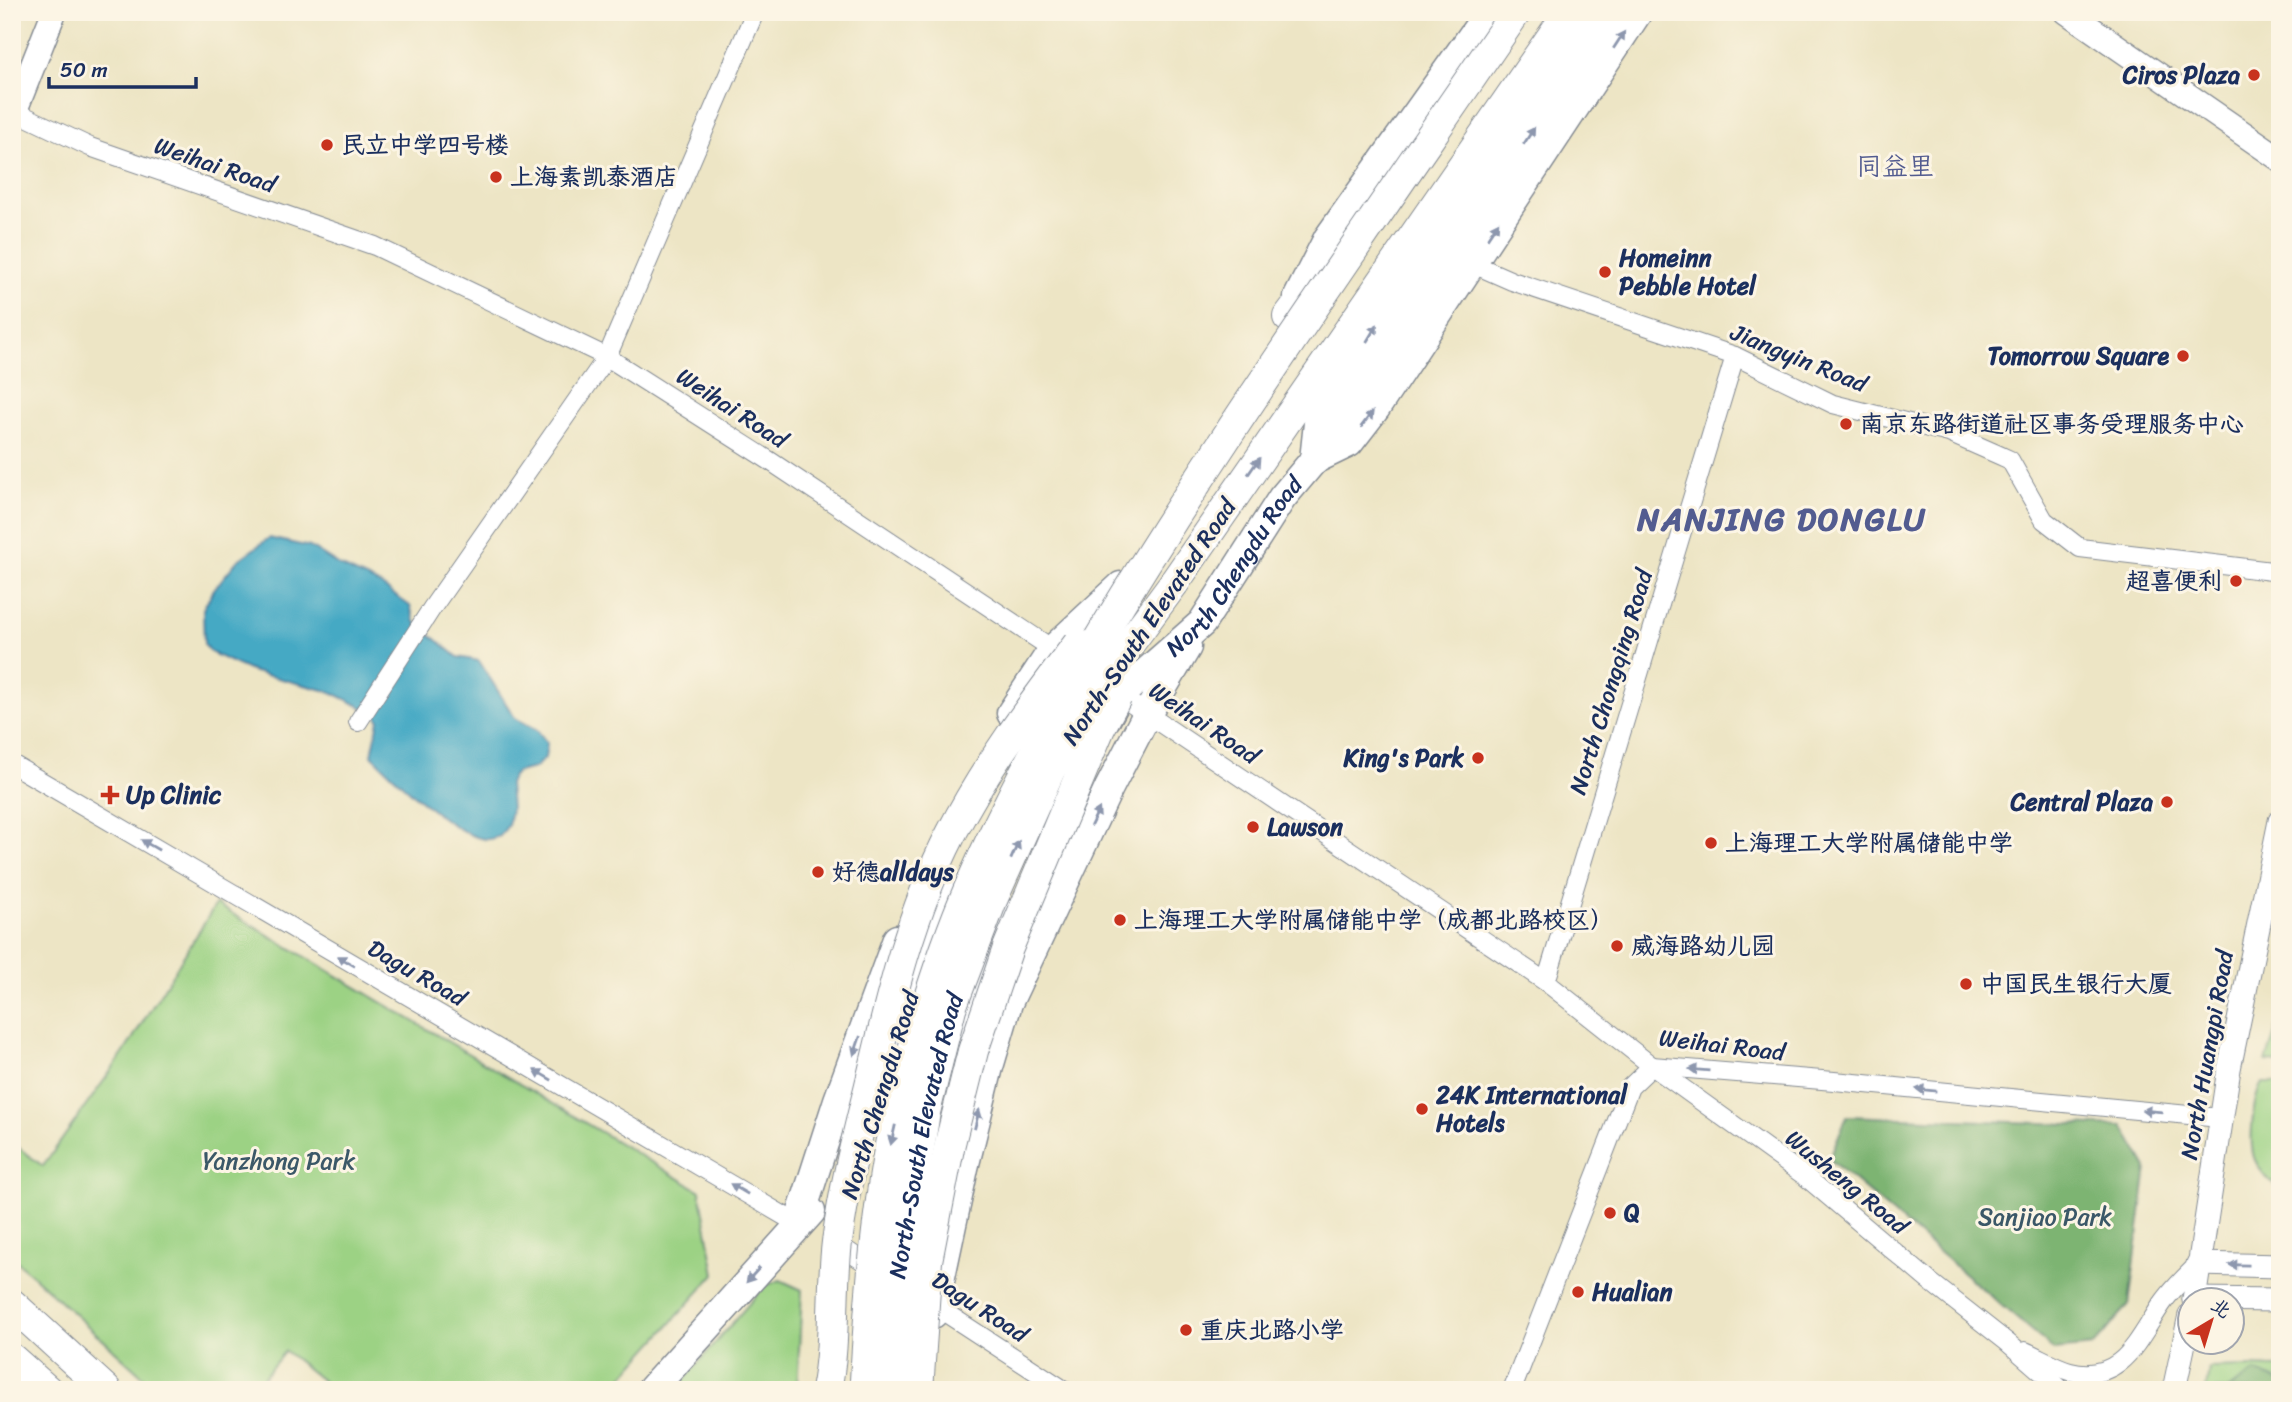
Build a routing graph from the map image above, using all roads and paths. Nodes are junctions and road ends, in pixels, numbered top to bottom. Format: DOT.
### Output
graph roads {
  1 [pos="54,12"];
  2 [pos="755,12"];
  3 [pos="1489,12"];
  4 [pos="1502,12"];
  5 [pos="1517,12"];
  6 [pos="1569,12"];
  7 [pos="1585,12"];
  8 [pos="1610,12"];
  9 [pos="1637,12"];
  10 [pos="2067,12"];
  11 [pos="13,113"];
  12 [pos="2280,159"];
  13 [pos="1471,263"];
  14 [pos="1288,317"];
  15 [pos="1735,356"];
  16 [pos="607,357"];
  17 [pos="1314,460"];
  18 [pos="1161,536"];
  19 [pos="2280,572"];
  20 [pos="1174,583"];
  21 [pos="1121,586"];
  22 [pos="1202,623"];
  23 [pos="1053,649"];
  24 [pos="1076,666"];
  25 [pos="1119,696"];
  26 [pos="1147,714"];
  27 [pos="360,719"];
  28 [pos="1032,734"];
  29 [pos="12,764"];
  30 [pos="956,803"];
  31 [pos="2280,821"];
  32 [pos="879,982"];
  33 [pos="1546,982"];
  34 [pos="1002,1023"];
  35 [pos="891,1043"];
  36 [pos="954,1056"];
  37 [pos="1652,1066"];
  38 [pos="2220,1118"];
  39 [pos="856,1169"];
  40 [pos="798,1224"];
  41 [pos="952,1229"];
  42 [pos="834,1242"];
  43 [pos="2198,1264"];
  44 [pos="2280,1266"];
  45 [pos="904,1277"];
  46 [pos="12,1286"];
  47 [pos="2195,1286"];
  48 [pos="2280,1300"];
  49 [pos="2246,1302"];
  50 [pos="12,1304"];
  51 [pos="934,1305"];
  52 [pos="12,1324"];
  53 [pos="2007,1342"];
  54 [pos="12,1347"];
  55 [pos="2182,1356"];
  56 [pos="12,1359"];
  57 [pos="827,1383"];
  58 [pos="47,1390"];
  59 [pos="61,1390"];
  60 [pos="83,1390"];
  61 [pos="106,1390"];
  62 [pos="125,1390"];
  63 [pos="652,1390"];
  64 [pos="866,1390"];
  65 [pos="886,1390"];
  66 [pos="893,1390"];
  67 [pos="919,1390"];
  68 [pos="925,1390"];
  69 [pos="1064,1390"];
  70 [pos="1512,1390"];
  71 [pos="2062,1390"];
  72 [pos="2174,1390"];
  1 -- 11 [label="main road"];
  2 -- 16 [label="street"];
  3 -- 14 [label="main road"];
  4 -- 14 [label="highway"];
  5 -- 14 [label="main road, North Chengdu Road"];
  5 -- 18 [label="highway, North-South Elevated Road, bridge"];
  20 -- 6 [label="highway, North-South Elevated Road, one-way"];
  17 -- 7 [label="main road, North Chengdu Road, one-way"];
  17 -- 8 [label="highway, one-way"];
  13 -- 9 [label="main road, one-way"];
  10 -- 12 [label="main road"];
  11 -- 16 [label="street, Weihai Road"];
  13 -- 15 [label="street, Jiangyin Road"];
  17 -- 13 [label="main road, one-way"];
  14 -- 21 [label="main road, North Chengdu Road"];
  15 -- 19 [label="street, Jiangyin Road"];
  15 -- 33 [label="street, North Chongqing Road"];
  16 -- 23 [label="street, Weihai Road"];
  16 -- 27 [label="street"];
  17 -- 22 [label="main road, North Chengdu Road"];
  18 -- 57 [label="highway, bridge"];
  18 -- 64 [label="highway, North-South Elevated Road, one-way, bridge"];
  66 -- 20 [label="highway, North-South Elevated Road, one-way, bridge"];
  20 -- 67 [label="highway, bridge"];
  21 -- 23 [label="main road"];
  21 -- 24 [label="main road, North Chengdu Road"];
  22 -- 25 [label="main road, North Chengdu Road"];
  22 -- 26 [label="main road"];
  23 -- 24 [label="street, Weihai Road"];
  23 -- 30 [label="main road"];
  24 -- 25 [label="street, Weihai Road"];
  24 -- 28 [label="main road, North Chengdu Road"];
  25 -- 26 [label="street, Weihai Road"];
  25 -- 36 [label="main road, North Chengdu Road"];
  26 -- 33 [label="street, Weihai Road"];
  34 -- 26 [label="main road, one-way"];
  28 -- 30 [label="main road"];
  28 -- 35 [label="main road, North Chengdu Road"];
  40 -- 29 [label="street, Dagu Road, one-way"];
  30 -- 32 [label="main road"];
  31 -- 38 [label="street, North Huangpi Road"];
  32 -- 35 [label="main road"];
  32 -- 40 [label="main road, one-way"];
  33 -- 37 [label="street, Weihai Road"];
  34 -- 36 [label="main road"];
  41 -- 34 [label="main road, one-way"];
  35 -- 39 [label="main road, North Chengdu Road"];
  36 -- 45 [label="main road, North Chengdu Road"];
  38 -- 37 [label="street, Weihai Road, one-way"];
  37 -- 53 [label="street, Wusheng Road"];
  37 -- 70 [label="street"];
  38 -- 43 [label="street, North Huangpi Road"];
  39 -- 40 [label="main road"];
  39 -- 42 [label="main road, North Chengdu Road"];
  40 -- 63 [label="main road, one-way"];
  41 -- 45 [label="main road"];
  41 -- 51 [label="main road"];
  42 -- 45 [label="street, Dagu Road"];
  42 -- 57 [label="main road, North Chengdu Road"];
  44 -- 43 [label="street, one-way"];
  43 -- 47 [label="street, North Huangpi Road"];
  43 -- 53 [label="street, Wusheng Road"];
  45 -- 51 [label="street, Dagu Road"];
  45 -- 65 [label="main road, North Chengdu Road"];
  46 -- 62 [label="main road"];
  48 -- 49 [label="street"];
  50 -- 61 [label="highway"];
  51 -- 68 [label="main road"];
  51 -- 69 [label="street, Dagu Road"];
  52 -- 60 [label="highway"];
  53 -- 71 [label="street, Wusheng Road"];
  54 -- 59 [label="main road"];
  55 -- 72 [label="street, North Huangpi Road"];
  56 -- 58 [label="highway"];
}
